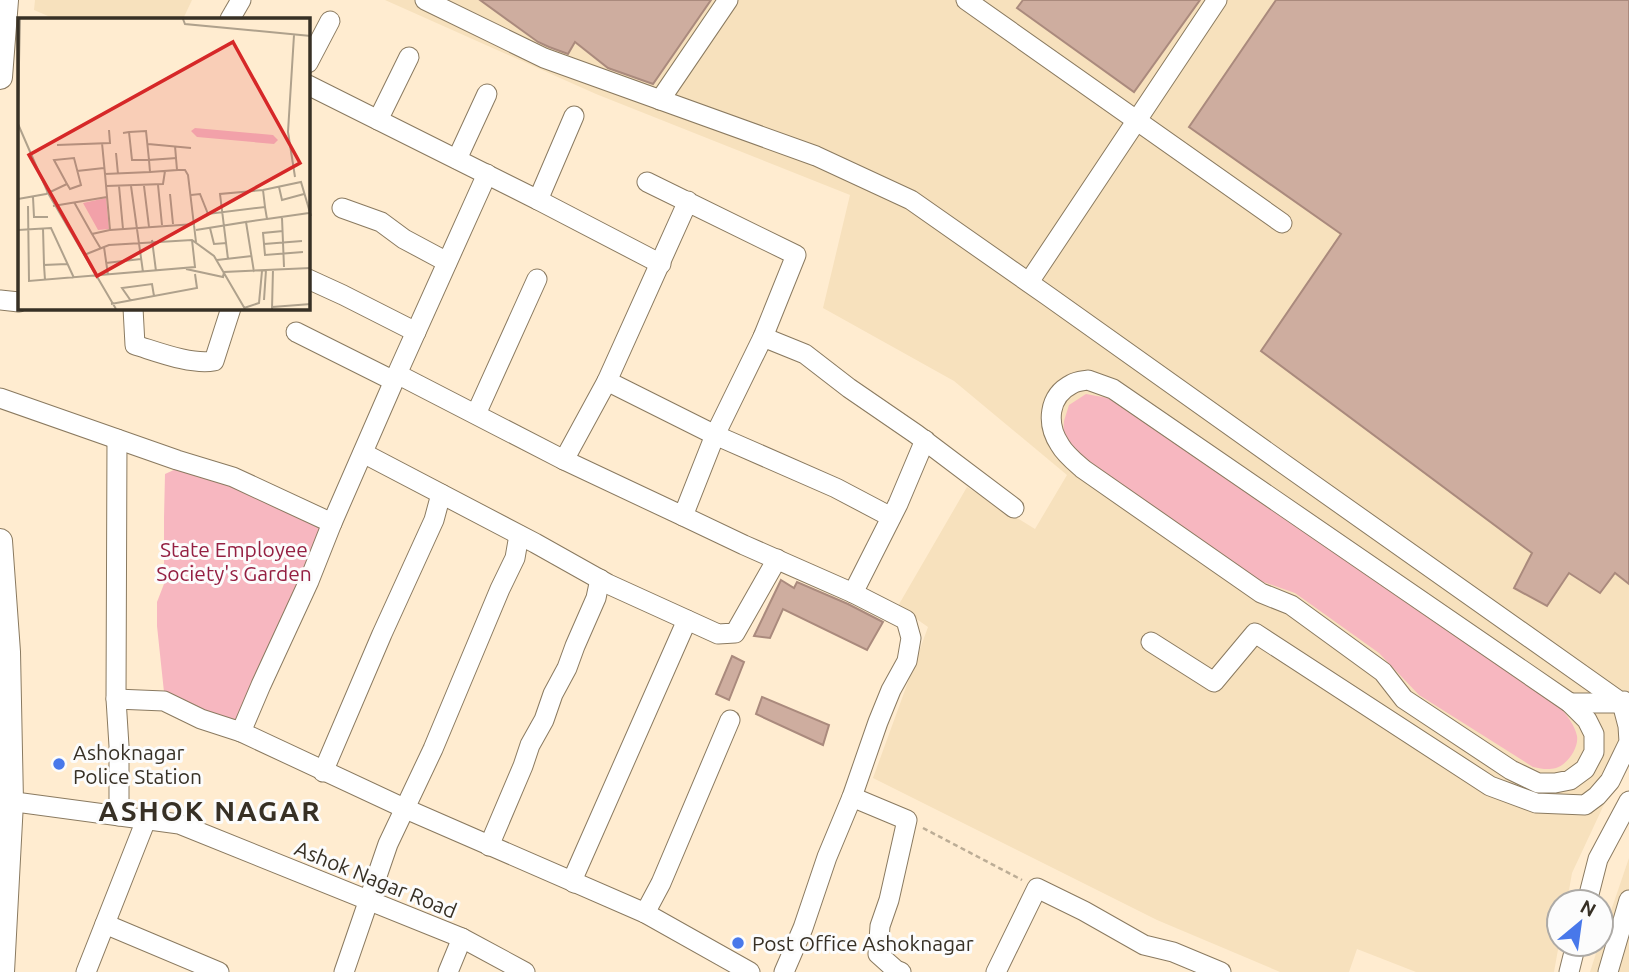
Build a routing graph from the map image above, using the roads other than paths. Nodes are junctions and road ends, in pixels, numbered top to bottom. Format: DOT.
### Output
graph roads {
  1 [pos="6,0"];
  2 [pos="241,0"];
  3 [pos="425,0"];
  4 [pos="729,0"];
  5 [pos="966,0"];
  6 [pos="1217,0"];
  7 [pos="231,18"];
  8 [pos="330,20"];
  9 [pos="409,57"];
  10 [pos="310,59"];
  11 [pos="1,63"];
  12 [pos="310,86"];
  13 [pos="487,94"];
  14 [pos="660,100"];
  15 [pos="573,116"];
  16 [pos="378,120"];
  17 [pos="1136,120"];
  18 [pos="457,159"];
  19 [pos="487,174"];
  20 [pos="647,182"];
  21 [pos="538,200"];
  22 [pos="688,201"];
  23 [pos="342,208"];
  24 [pos="1282,223"];
  25 [pos="447,262"];
  26 [pos="661,264"];
  27 [pos="537,279"];
  28 [pos="310,280"];
  29 [pos="1029,282"];
  30 [pos="0,300"];
  31 [pos="18,302"];
  32 [pos="133,310"];
  33 [pos="231,310"];
  34 [pos="296,332"];
  35 [pos="416,332"];
  36 [pos="763,338"];
  37 [pos="396,377"];
  38 [pos="607,381"];
  39 [pos="0,398"];
  40 [pos="477,414"];
  41 [pos="715,435"];
  42 [pos="117,439"];
  43 [pos="925,440"];
  44 [pos="363,453"];
  45 [pos="564,460"];
  46 [pos="442,494"];
  47 [pos="1014,508"];
  48 [pos="683,516"];
  49 [pos="891,517"];
  50 [pos="332,523"];
  51 [pos="519,535"];
  52 [pos="0,541"];
  53 [pos="778,559"];
  54 [pos="600,579"];
  55 [pos="853,593"];
  56 [pos="687,620"];
  57 [pos="1152,642"];
  58 [pos="116,699"];
  59 [pos="1626,699"];
  60 [pos="1570,703"];
  61 [pos="730,720"];
  62 [pos="241,732"];
  63 [pos="323,772"];
  64 [pos="852,797"];
  65 [pos="6,801"];
  66 [pos="1629,801"];
  67 [pos="406,809"];
  68 [pos="119,816"];
  69 [pos="146,820"];
  70 [pos="489,846"];
  71 [pos="574,883"];
  72 [pos="1591,888"];
  73 [pos="1629,900"];
  74 [pos="370,902"];
  75 [pos="645,913"];
  76 [pos="105,924"];
  77 [pos="461,938"];
  78 [pos="2,972"];
  79 [pos="86,972"];
  80 [pos="219,972"];
  81 [pos="344,972"];
  82 [pos="448,972"];
  83 [pos="525,972"];
  84 [pos="750,972"];
  85 [pos="785,972"];
  86 [pos="901,972"];
  87 [pos="996,972"];
  88 [pos="1221,972"];
  89 [pos="1608,972"];
  1 -- 11 [label="main road"];
  2 -- 7 [label="street"];
  3 -- 14 [label="street"];
  4 -- 14 [label="street"];
  5 -- 17 [label="street"];
  6 -- 17 [label="street"];
  8 -- 10 [label="street"];
  9 -- 16 [label="street"];
  12 -- 16 [label="street"];
  13 -- 18 [label="street"];
  14 -- 29 [label="street"];
  15 -- 21 [label="street"];
  16 -- 18 [label="street"];
  17 -- 24 [label="street"];
  17 -- 29 [label="street"];
  18 -- 19 [label="street"];
  19 -- 21 [label="street"];
  19 -- 25 [label="street"];
  20 -- 22 [label="street"];
  21 -- 26 [label="street"];
  22 -- 26 [label="street"];
  22 -- 36 [label="street"];
  23 -- 25 [label="street"];
  25 -- 35 [label="street"];
  26 -- 38 [label="street"];
  27 -- 40 [label="street"];
  28 -- 35 [label="street"];
  29 -- 59 [label="street"];
  30 -- 31 [label="street"];
  32 -- 33 [label="street"];
  34 -- 37 [label="street"];
  35 -- 37 [label="street"];
  36 -- 41 [label="street"];
  36 -- 43 [label="street"];
  37 -- 40 [label="street"];
  37 -- 44 [label="street"];
  38 -- 41 [label="street"];
  38 -- 45 [label="street"];
  39 -- 42 [label="street"];
  40 -- 45 [label="street"];
  41 -- 48 [label="street"];
  41 -- 49 [label="street"];
  42 -- 50 [label="street"];
  42 -- 58 [label="street"];
  43 -- 47 [label="street"];
  43 -- 49 [label="street"];
  44 -- 46 [label="street"];
  44 -- 50 [label="street"];
  45 -- 48 [label="street"];
  46 -- 51 [label="street"];
  46 -- 63 [label="street"];
  48 -- 53 [label="street"];
  49 -- 55 [label="street"];
  50 -- 62 [label="street"];
  51 -- 54 [label="street"];
  51 -- 67 [label="street"];
  52 -- 65 [label="main road"];
  53 -- 55 [label="street"];
  53 -- 56 [label="street"];
  54 -- 56 [label="street"];
  54 -- 70 [label="street"];
  55 -- 64 [label="street"];
  56 -- 71 [label="street"];
  57 -- 59 [label="street"];
  58 -- 62 [label="street"];
  58 -- 68 [label="street"];
  59 -- 60 [label="street"];
  60 -- 60 [label="street"];
  61 -- 75 [label="street"];
  62 -- 63 [label="street"];
  63 -- 67 [label="street"];
  64 -- 85 [label="street"];
  64 -- 86 [label="street"];
  65 -- 68 [label="street, Ashok Nagar Road"];
  65 -- 78 [label="main road"];
  66 -- 72 [label="street"];
  67 -- 70 [label="street"];
  67 -- 74 [label="street"];
  68 -- 69 [label="street, Ashok Nagar Road"];
  69 -- 74 [label="street, Ashok Nagar Road"];
  69 -- 76 [label="street"];
  70 -- 71 [label="street"];
  71 -- 75 [label="street"];
  73 -- 89 [label="street"];
  74 -- 77 [label="street, Ashok Nagar Road"];
  74 -- 81 [label="street"];
  75 -- 84 [label="street"];
  76 -- 79 [label="street"];
  76 -- 80 [label="street"];
  77 -- 82 [label="street"];
  77 -- 83 [label="street, Ashok Nagar Road"];
  87 -- 88 [label="street"];
}
